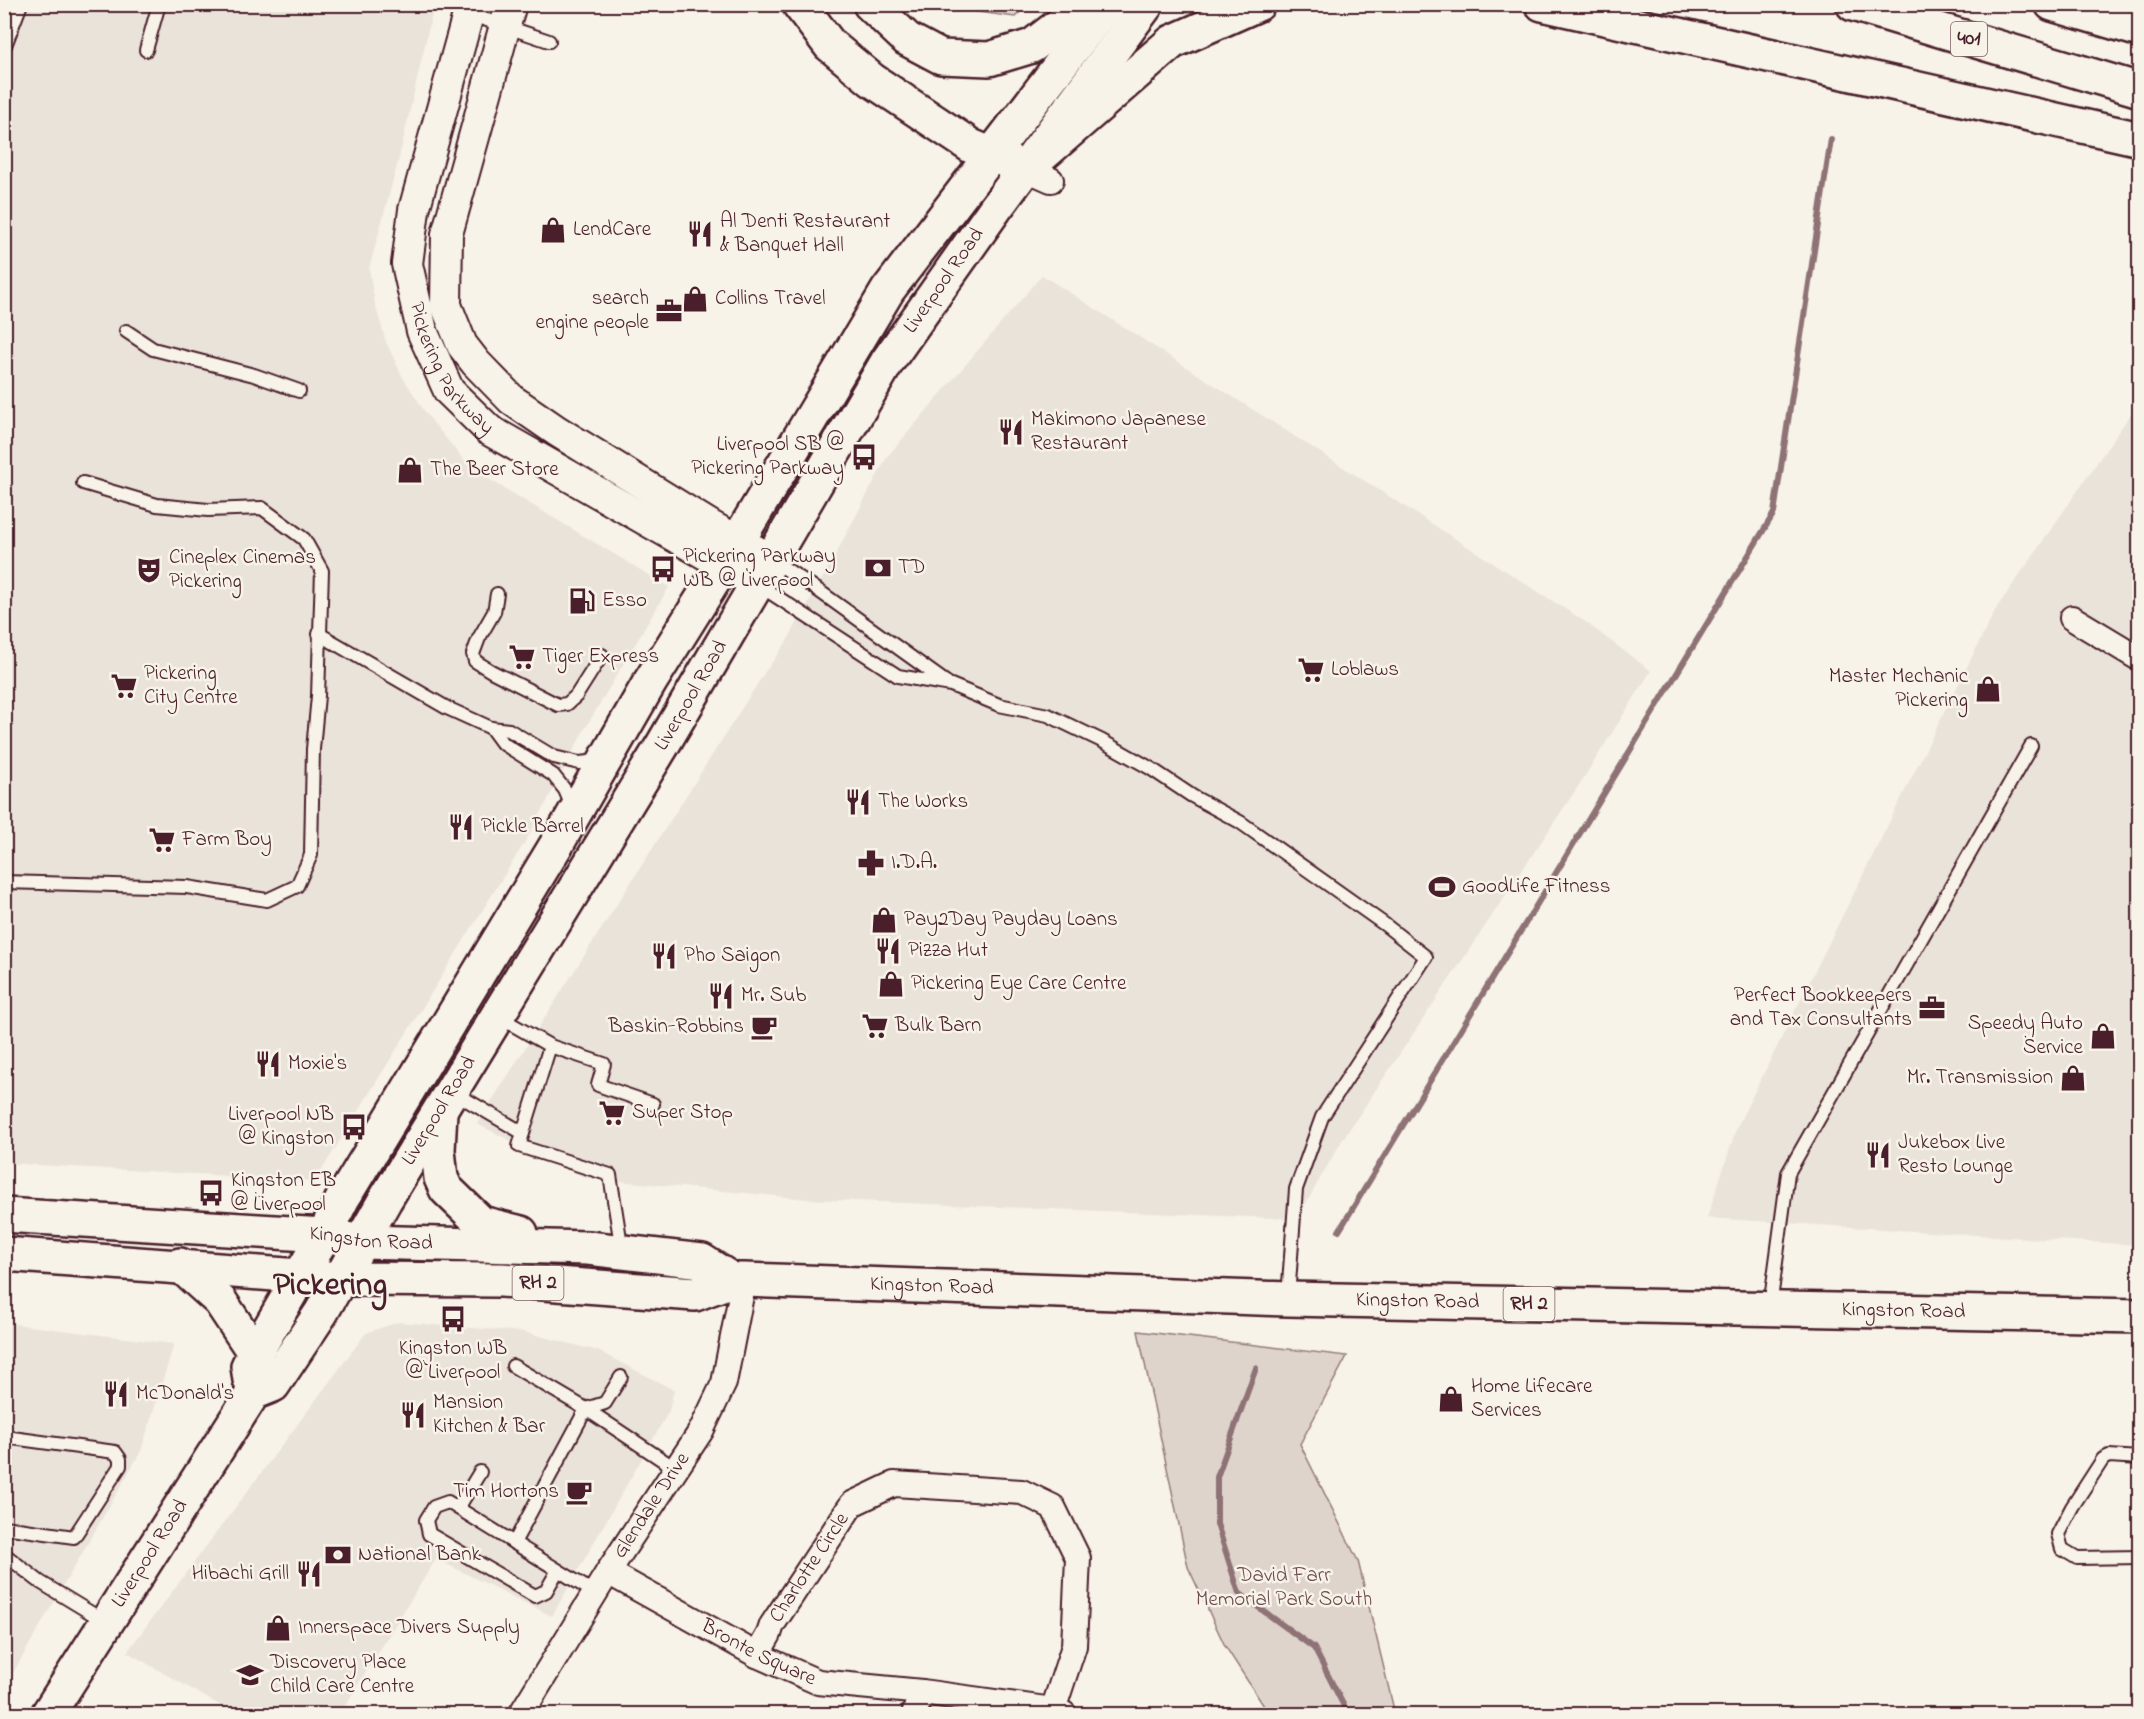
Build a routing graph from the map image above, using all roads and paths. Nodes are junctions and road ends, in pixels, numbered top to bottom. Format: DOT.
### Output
graph roads {
  1 [pos="21,4"];
  2 [pos="159,4"];
  3 [pos="799,4"];
  4 [pos="870,4"];
  5 [pos="1087,4"];
  6 [pos="1107,4"];
  7 [pos="1147,4"];
  8 [pos="1258,4"];
  9 [pos="1542,4"];
  10 [pos="1853,4"];
  11 [pos="2052,4"];
  12 [pos="470,9"];
  13 [pos="508,16"];
  14 [pos="2139,30"];
  15 [pos="549,41"];
  16 [pos="4,48"];
  17 [pos="146,50"];
  18 [pos="2139,90"];
  19 [pos="2139,139"];
  20 [pos="990,155"];
  21 [pos="1039,174"];
  22 [pos="126,331"];
  23 [pos="299,391"];
  24 [pos="83,483"];
  25 [pos="731,552"];
  26 [pos="764,572"];
  27 [pos="497,594"];
  28 [pos="2072,618"];
  29 [pos="319,634"];
  30 [pos="602,655"];
  31 [pos="2139,659"];
  32 [pos="951,685"];
  33 [pos="491,728"];
  34 [pos="2031,746"];
  35 [pos="606,761"];
  36 [pos="575,813"];
  37 [pos="4,882"];
  38 [pos="499,1016"];
  39 [pos="550,1046"];
  40 [pos="447,1102"];
  41 [pos="653,1104"];
  42 [pos="523,1133"];
  43 [pos="4,1215"];
  44 [pos="324,1235"];
  45 [pos="362,1242"];
  46 [pos="588,1248"];
  47 [pos="623,1253"];
  48 [pos="4,1254"];
  49 [pos="180,1265"];
  50 [pos="301,1275"];
  51 [pos="340,1279"];
  52 [pos="738,1280"];
  53 [pos="1288,1299"];
  54 [pos="1770,1308"];
  55 [pos="2139,1316"];
  56 [pos="255,1355"];
  57 [pos="513,1366"];
  58 [pos="621,1377"];
  59 [pos="253,1393"];
  60 [pos="586,1409"];
  61 [pos="5,1439"];
  62 [pos="2139,1458"];
  63 [pos="676,1469"];
  64 [pos="480,1472"];
  65 [pos="458,1508"];
  66 [pos="4,1527"];
  67 [pos="514,1543"];
  68 [pos="4,1554"];
  69 [pos="2139,1557"];
  70 [pos="558,1570"];
  71 [pos="608,1572"];
  72 [pos="595,1593"];
  73 [pos="106,1622"];
  74 [pos="757,1654"];
  75 [pos="922,1692"];
  76 [pos="1058,1712"];
  77 [pos="48,1714"];
  78 [pos="521,1714"];
  79 [pos="914,1714"];
  1 -- 16 [label="lane"];
  2 -- 17 [label="lane"];
  3 -- 20 [label="main road"];
  4 -- 5 [label="main road"];
  6 -- 20 [label="main road, Liverpool Road"];
  7 -- 21 [label="main road, Liverpool Road"];
  8 -- 21 [label="main road"];
  9 -- 19 [label="main road"];
  10 -- 18 [label="main road, 401"];
  11 -- 14 [label="main road"];
  12 -- 13 [label="lane"];
  12 -- 25 [label="street, Pickering Parkway"];
  13 -- 15 [label="lane"];
  13 -- 25 [label="street, Pickering Parkway"];
  20 -- 21 [label="main road"];
  20 -- 25 [label="main road, Liverpool Road"];
  21 -- 26 [label="main road, Liverpool Road"];
  22 -- 23 [label="lane"];
  24 -- 29 [label="lane"];
  25 -- 26 [label="street, Pickering Parkway"];
  25 -- 35 [label="main road, Liverpool Road"];
  26 -- 32 [label="lane"];
  26 -- 32 [label="lane"];
  26 -- 38 [label="main road, Liverpool Road"];
  27 -- 30 [label="lane"];
  28 -- 31 [label="street"];
  29 -- 33 [label="lane"];
  29 -- 37 [label="lane"];
  32 -- 53 [label="lane"];
  33 -- 35 [label="lane"];
  33 -- 36 [label="lane"];
  34 -- 54 [label="lane"];
  35 -- 36 [label="main road, Liverpool Road"];
  36 -- 44 [label="main road, Liverpool Road"];
  38 -- 39 [label="lane"];
  38 -- 40 [label="main road, Liverpool Road"];
  39 -- 41 [label="lane"];
  39 -- 42 [label="lane"];
  40 -- 42 [label="lane"];
  40 -- 45 [label="main road, Liverpool Road"];
  40 -- 46 [label="main road"];
  42 -- 47 [label="lane"];
  43 -- 44 [label="main road, Kingston Road / RH 2"];
  44 -- 45 [label="main road, Kingston Road / RH 2"];
  44 -- 50 [label="main road, Liverpool Road"];
  45 -- 46 [label="main road, Kingston Road / RH 2"];
  45 -- 51 [label="main road, Liverpool Road"];
  46 -- 47 [label="main road, Kingston Road / RH 2"];
  47 -- 52 [label="main road, Kingston Road / RH 2"];
  48 -- 49 [label="main road, Kingston Road / RH 2"];
  49 -- 50 [label="main road, Kingston Road / RH 2"];
  49 -- 56 [label="main road"];
  50 -- 51 [label="main road, Kingston Road / RH 2"];
  50 -- 56 [label="main road, Liverpool Road"];
  51 -- 52 [label="main road, Kingston Road / RH 2"];
  51 -- 59 [label="main road, Liverpool Road"];
  52 -- 53 [label="main road, Kingston Road / RH 2"];
  52 -- 63 [label="street, Glendale Drive"];
  53 -- 54 [label="main road, Kingston Road / RH 2"];
  54 -- 55 [label="main road, Kingston Road / RH 2"];
  56 -- 59 [label="main road, Liverpool Road"];
  57 -- 60 [label="lane"];
  58 -- 60 [label="lane"];
  59 -- 73 [label="main road, Liverpool Road"];
  60 -- 63 [label="lane"];
  60 -- 67 [label="lane"];
  61 -- 66 [label="lane"];
  62 -- 69 [label="lane"];
  63 -- 71 [label="street, Glendale Drive"];
  64 -- 65 [label="lane"];
  65 -- 67 [label="lane"];
  65 -- 70 [label="lane"];
  67 -- 70 [label="lane"];
  68 -- 73 [label="lane"];
  70 -- 72 [label="lane"];
  71 -- 72 [label="street, Glendale Drive"];
  71 -- 74 [label="street, Bronte Square"];
  72 -- 78 [label="street, Glendale Drive"];
  73 -- 77 [label="main road, Liverpool Road"];
  74 -- 75 [label="street, Bronte Square"];
  74 -- 76 [label="street, Charlotte Circle"];
  75 -- 76 [label="street, Bronte Square"];
  75 -- 79 [label="street"];
}
